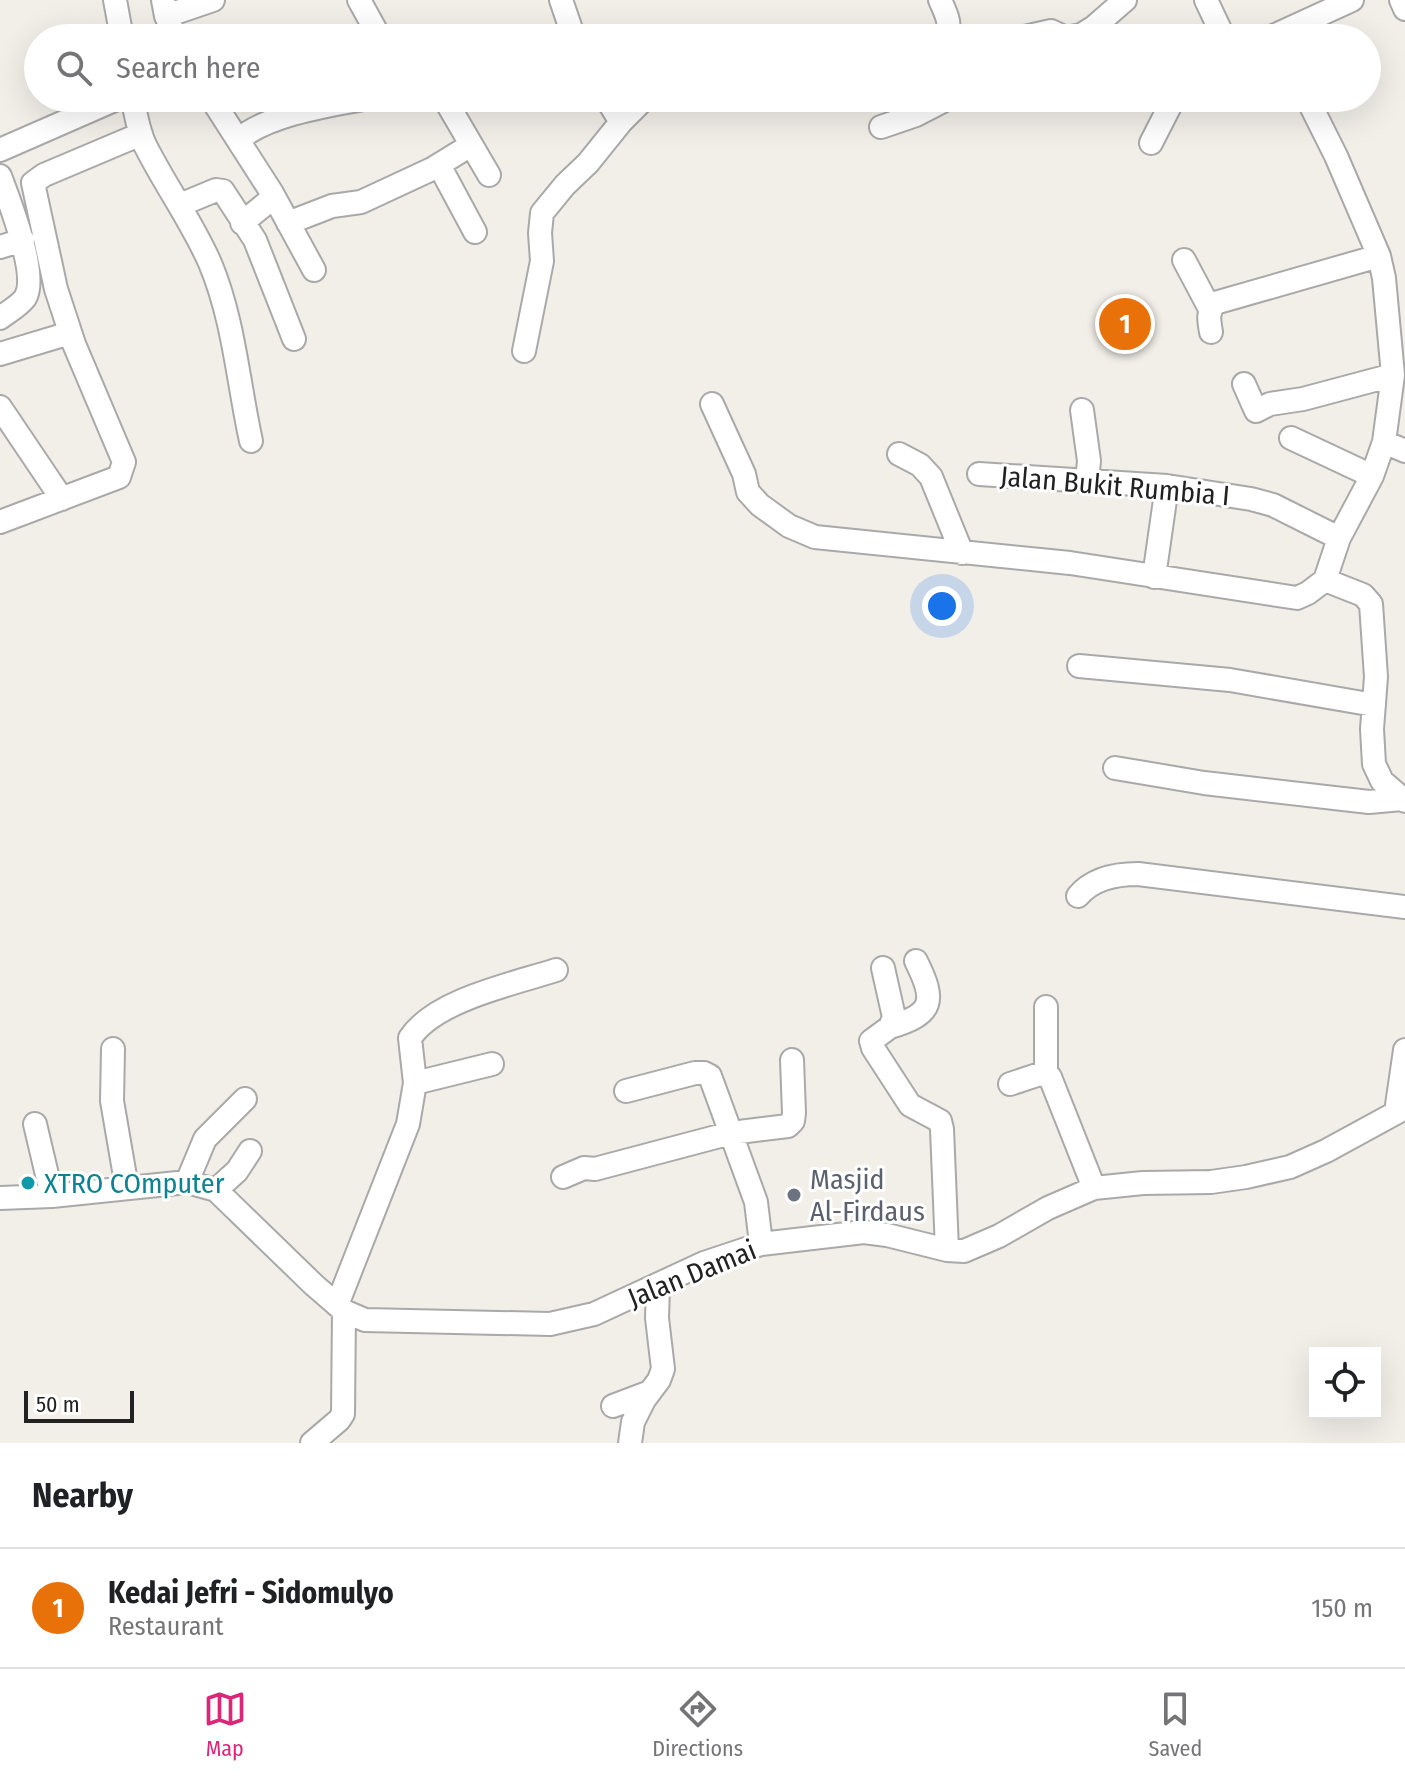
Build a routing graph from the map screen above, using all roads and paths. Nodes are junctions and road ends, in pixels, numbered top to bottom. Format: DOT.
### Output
graph roads {
  1 [pos="115,0"];
  2 [pos="213,0"];
  3 [pos="359,0"];
  4 [pos="561,0"];
  5 [pos="940,0"];
  6 [pos="1125,0"];
  7 [pos="1206,0"];
  8 [pos="1401,0"];
  9 [pos="1336,3"];
  10 [pos="164,8"];
  11 [pos="1405,9"];
  12 [pos="119,24"];
  13 [pos="372,24"];
  14 [pos="569,24"];
  15 [pos="950,24"];
  16 [pos="1097,24"];
  17 [pos="1217,24"];
  18 [pos="1297,24"];
  19 [pos="87,112"];
  20 [pos="136,112"];
  21 [pos="220,112"];
  22 [pos="302,112"];
  23 [pos="452,112"];
  24 [pos="615,112"];
  25 [pos="631,112"];
  26 [pos="922,112"];
  27 [pos="1167,112"];
  28 [pos="1314,112"];
  29 [pos="621,122"];
  30 [pos="881,127"];
  31 [pos="141,134"];
  32 [pos="238,140"];
  33 [pos="1151,143"];
  34 [pos="471,145"];
  35 [pos="0,150"];
  36 [pos="439,165"];
  37 [pos="489,175"];
  38 [pos="0,176"];
  39 [pos="274,197"];
  40 [pos="180,205"];
  41 [pos="242,223"];
  42 [pos="288,223"];
  43 [pos="475,232"];
  44 [pos="23,240"];
  45 [pos="0,247"];
  46 [pos="1379,256"];
  47 [pos="1184,260"];
  48 [pos="314,270"];
  49 [pos="1396,308"];
  50 [pos="1210,309"];
  51 [pos="0,318"];
  52 [pos="1211,332"];
  53 [pos="70,333"];
  54 [pos="294,339"];
  55 [pos="524,351"];
  56 [pos="0,354"];
  57 [pos="1393,375"];
  58 [pos="1244,384"];
  59 [pos="712,404"];
  60 [pos="0,407"];
  61 [pos="1082,410"];
  62 [pos="8,438"];
  63 [pos="1291,438"];
  64 [pos="251,441"];
  65 [pos="1395,446"];
  66 [pos="899,454"];
  67 [pos="979,474"];
  68 [pos="1372,476"];
  69 [pos="1087,481"];
  70 [pos="1167,486"];
  71 [pos="62,499"];
  72 [pos="0,522"];
  73 [pos="1339,538"];
  74 [pos="962,553"];
  75 [pos="1154,577"];
  76 [pos="1325,580"];
  77 [pos="1079,666"];
  78 [pos="1374,705"];
  79 [pos="1115,768"];
  80 [pos="1403,800"];
  81 [pos="1078,896"];
  82 [pos="1405,907"];
  83 [pos="916,961"];
  84 [pos="883,968"];
  85 [pos="556,970"];
  86 [pos="1046,1007"];
  87 [pos="890,1027"];
  88 [pos="113,1049"];
  89 [pos="1405,1050"];
  90 [pos="792,1060"];
  91 [pos="492,1064"];
  92 [pos="1046,1075"];
  93 [pos="415,1083"];
  94 [pos="1010,1084"];
  95 [pos="626,1091"];
  96 [pos="245,1099"];
  97 [pos="1400,1110"];
  98 [pos="35,1124"];
  99 [pos="731,1133"];
  100 [pos="250,1151"];
  101 [pos="563,1177"];
  102 [pos="187,1182"];
  103 [pos="127,1188"];
  104 [pos="1094,1188"];
  105 [pos="216,1190"];
  106 [pos="52,1196"];
  107 [pos="0,1198"];
  108 [pos="761,1244"];
  109 [pos="947,1250"];
  110 [pos="658,1286"];
  111 [pos="341,1308"];
  112 [pos="650,1392"];
  113 [pos="613,1406"];
  114 [pos="312,1443"];
  115 [pos="630,1443"];
  1 -- 12 [label="street"];
  2 -- 10 [label="street"];
  3 -- 13 [label="street"];
  4 -- 14 [label="street"];
  5 -- 15 [label="street"];
  6 -- 16 [label="street"];
  7 -- 17 [label="street"];
  8 -- 11 [label="street"];
  9 -- 18 [label="street"];
  19 -- 35 [label="street"];
  20 -- 31 [label="street"];
  21 -- 32 [label="street"];
  22 -- 32 [label="street"];
  23 -- 34 [label="street"];
  24 -- 29 [label="street"];
  25 -- 29 [label="street"];
  26 -- 30 [label="street"];
  27 -- 33 [label="street"];
  28 -- 46 [label="street"];
  29 -- 55 [label="street"];
  31 -- 40 [label="street"];
  31 -- 53 [label="street"];
  32 -- 39 [label="street"];
  34 -- 36 [label="street"];
  34 -- 37 [label="street"];
  36 -- 42 [label="street"];
  36 -- 43 [label="street"];
  38 -- 44 [label="street"];
  39 -- 41 [label="street"];
  39 -- 42 [label="street"];
  40 -- 41 [label="street"];
  40 -- 64 [label="street"];
  41 -- 54 [label="street"];
  42 -- 48 [label="street"];
  44 -- 45 [label="street"];
  44 -- 51 [label="street"];
  46 -- 49 [label="street"];
  46 -- 50 [label="street"];
  47 -- 50 [label="street"];
  49 -- 57 [label="street"];
  50 -- 52 [label="street"];
  53 -- 56 [label="street"];
  53 -- 71 [label="street"];
  57 -- 58 [label="street"];
  57 -- 65 [label="street"];
  59 -- 74 [label="street"];
  60 -- 62 [label="street"];
  61 -- 69 [label="street"];
  62 -- 71 [label="street"];
  63 -- 68 [label="street"];
  65 -- 68 [label="street"];
  66 -- 74 [label="street"];
  67 -- 69 [label="street, Jalan Bukit Rumbia I"];
  68 -- 73 [label="street"];
  69 -- 70 [label="street, Jalan Bukit Rumbia I"];
  70 -- 73 [label="street, Jalan Bukit Rumbia I"];
  70 -- 75 [label="street"];
  71 -- 72 [label="street"];
  73 -- 76 [label="street"];
  74 -- 75 [label="street"];
  75 -- 76 [label="street"];
  76 -- 78 [label="street"];
  77 -- 78 [label="street"];
  78 -- 80 [label="street"];
  79 -- 80 [label="street"];
  81 -- 82 [label="street"];
  83 -- 87 [label="street"];
  84 -- 87 [label="street"];
  85 -- 93 [label="street"];
  86 -- 92 [label="street"];
  87 -- 109 [label="street"];
  88 -- 103 [label="street"];
  89 -- 97 [label="street"];
  90 -- 99 [label="street"];
  91 -- 93 [label="street"];
  92 -- 94 [label="street"];
  92 -- 104 [label="street"];
  93 -- 111 [label="street"];
  95 -- 99 [label="street"];
  96 -- 102 [label="street"];
  97 -- 104 [label="street, Jalan Damai"];
  98 -- 106 [label="street"];
  99 -- 101 [label="street"];
  99 -- 108 [label="street"];
  100 -- 105 [label="street"];
  102 -- 103 [label="street, Jalan Damai"];
  102 -- 105 [label="street, Jalan Damai"];
  103 -- 106 [label="street, Jalan Damai"];
  104 -- 109 [label="street, Jalan Damai"];
  105 -- 111 [label="street, Jalan Damai"];
  106 -- 107 [label="street, Jalan Damai"];
  108 -- 109 [label="street, Jalan Damai"];
  108 -- 110 [label="street, Jalan Damai"];
  110 -- 111 [label="street, Jalan Damai"];
  110 -- 112 [label="street"];
  111 -- 114 [label="street"];
  112 -- 113 [label="street"];
  112 -- 115 [label="street"];
}
